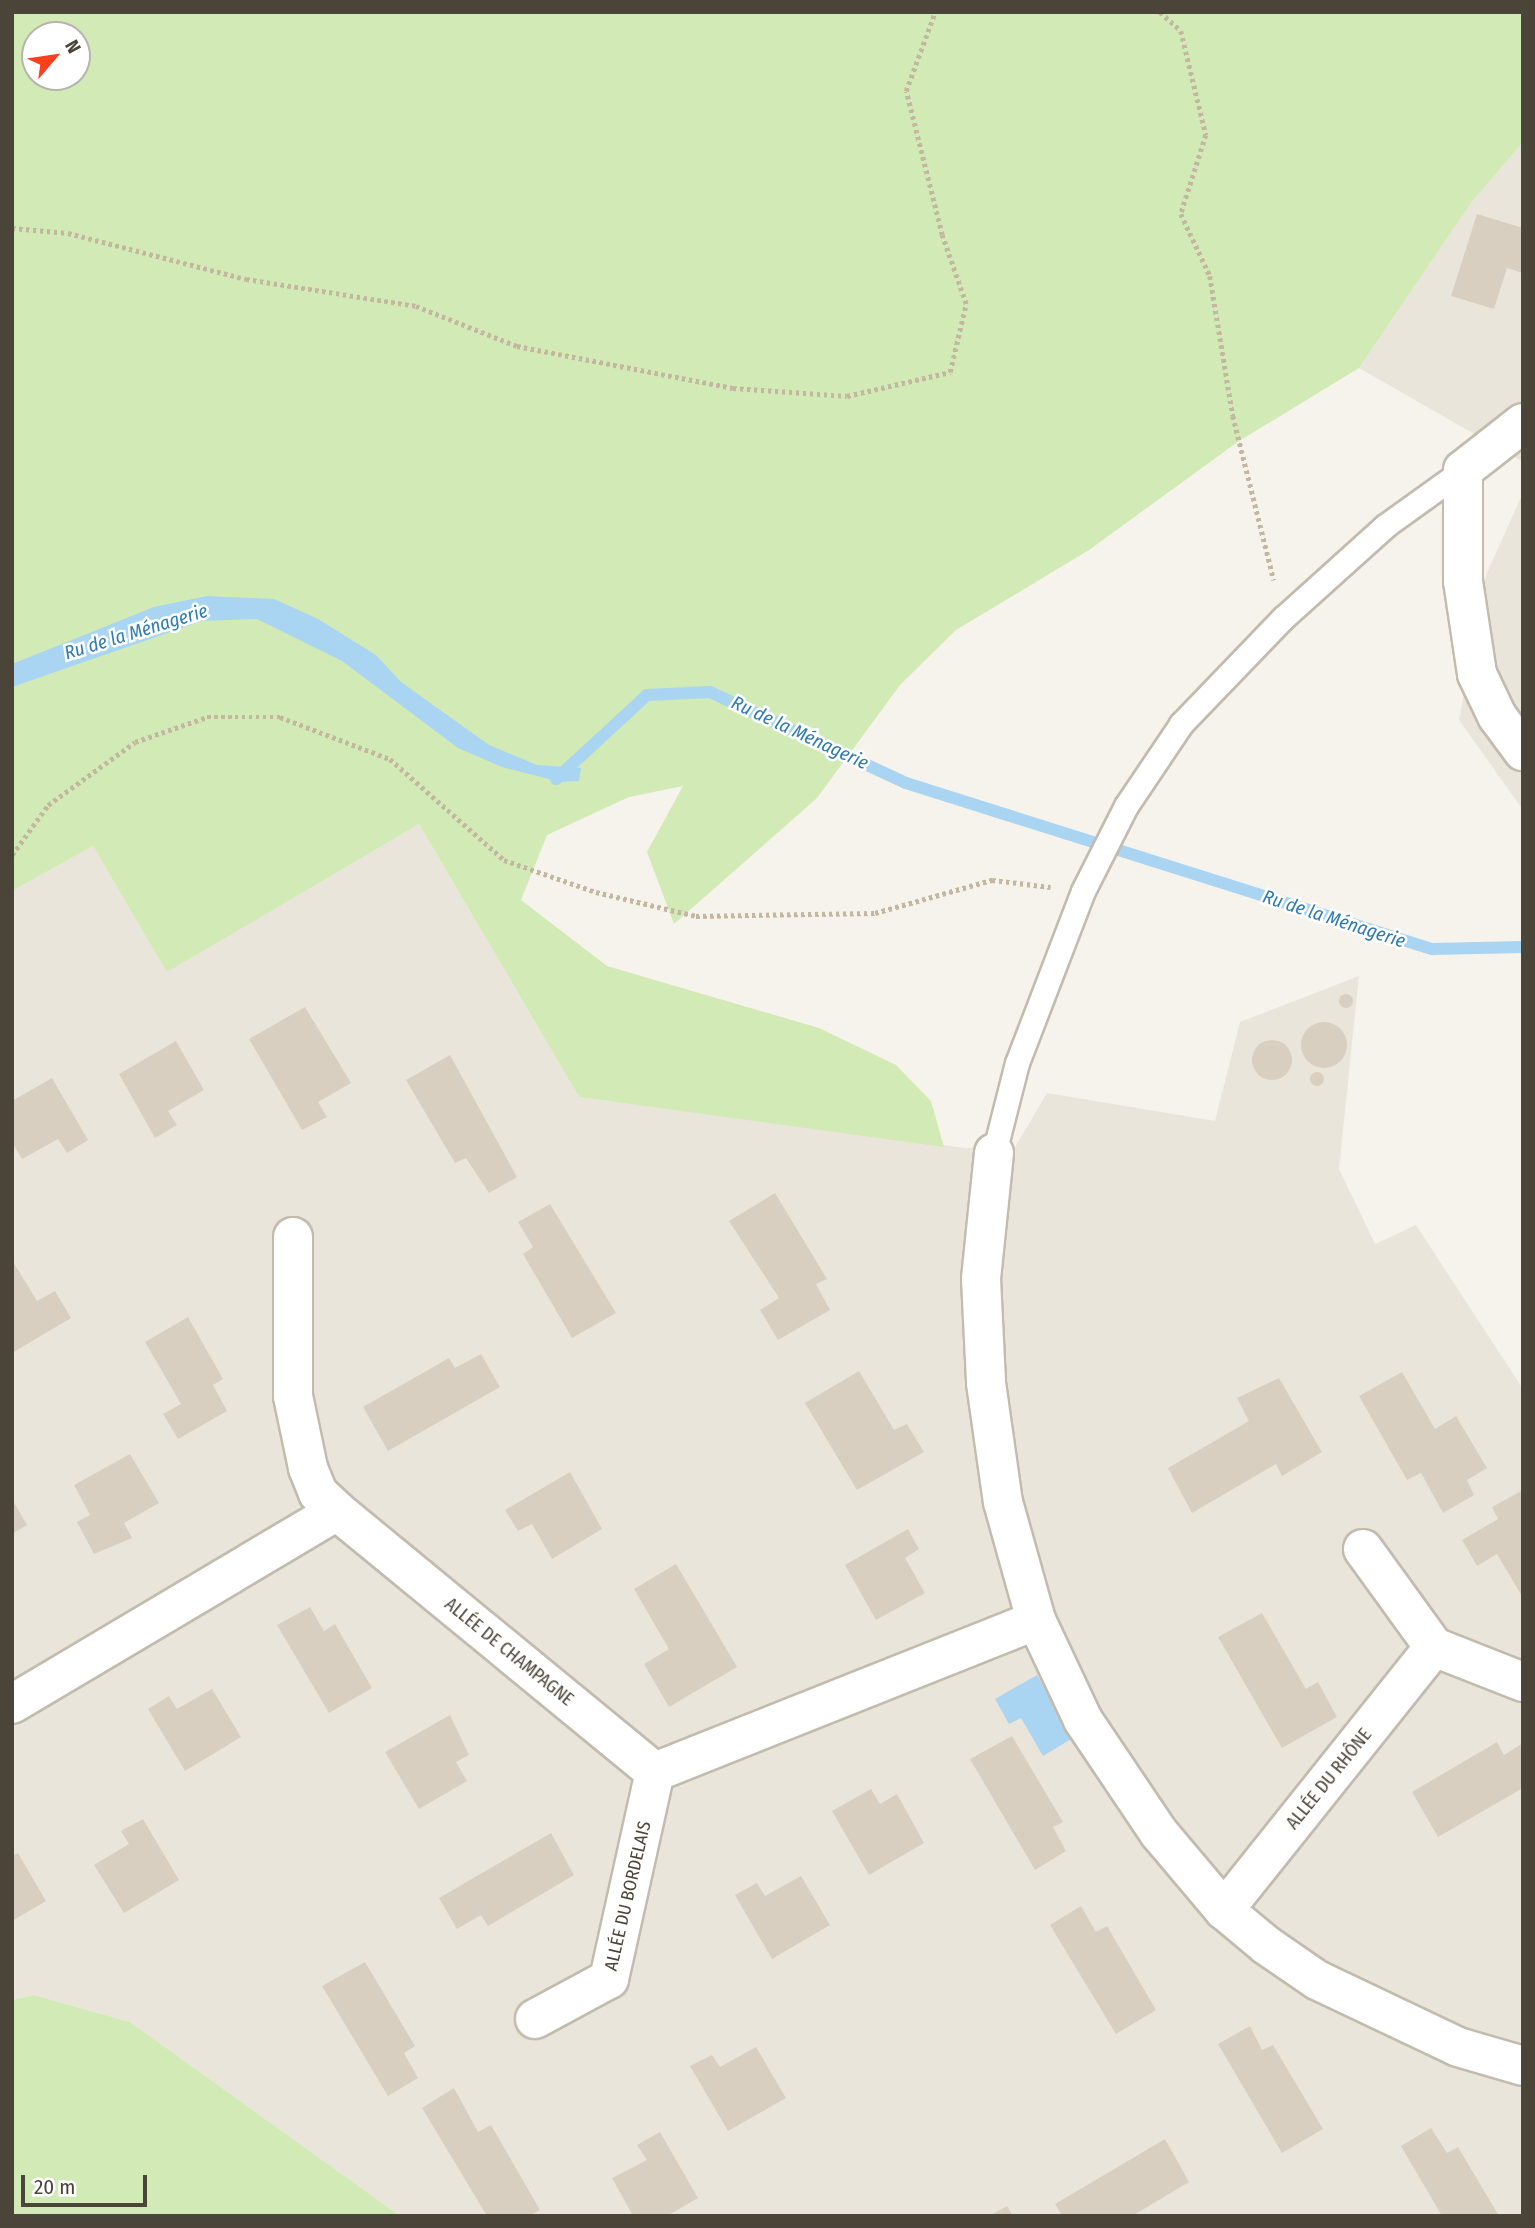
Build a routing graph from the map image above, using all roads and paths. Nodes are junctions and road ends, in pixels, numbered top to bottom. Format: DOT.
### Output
graph roads {
  1 [pos="935,12"];
  2 [pos="1160,12"];
  3 [pos="12,228"];
  4 [pos="1523,423"];
  5 [pos="1463,470"];
  6 [pos="1283,618"];
  7 [pos="1523,751"];
  8 [pos="12,855"];
  9 [pos="1083,891"];
  10 [pos="994,1153"];
  11 [pos="293,1237"];
  12 [pos="337,1511"];
  13 [pos="1363,1549"];
  14 [pos="1036,1620"];
  15 [pos="1434,1647"];
  16 [pos="1523,1682"];
  17 [pos="12,1704"];
  18 [pos="655,1772"];
  19 [pos="1224,1910"];
  20 [pos="535,2019"];
  21 [pos="1523,2066"];
  1 -- 3 [label="path"];
  2 -- 6 [label="path"];
  4 -- 5 [label="street"];
  5 -- 6 [label="lane"];
  5 -- 7 [label="street"];
  6 -- 9 [label="lane"];
  8 -- 9 [label="path"];
  9 -- 10 [label="lane"];
  10 -- 14 [label="street"];
  11 -- 12 [label="street, ALLÉE DE CHAMPAGNE"];
  12 -- 17 [label="street"];
  12 -- 18 [label="street, ALLÉE DE CHAMPAGNE"];
  13 -- 15 [label="street"];
  14 -- 18 [label="street"];
  14 -- 19 [label="street"];
  15 -- 16 [label="street"];
  15 -- 19 [label="street, ALLÉE DU RHÔNE"];
  18 -- 20 [label="street, ALLÉE DU BORDELAIS"];
  19 -- 21 [label="street"];
}
